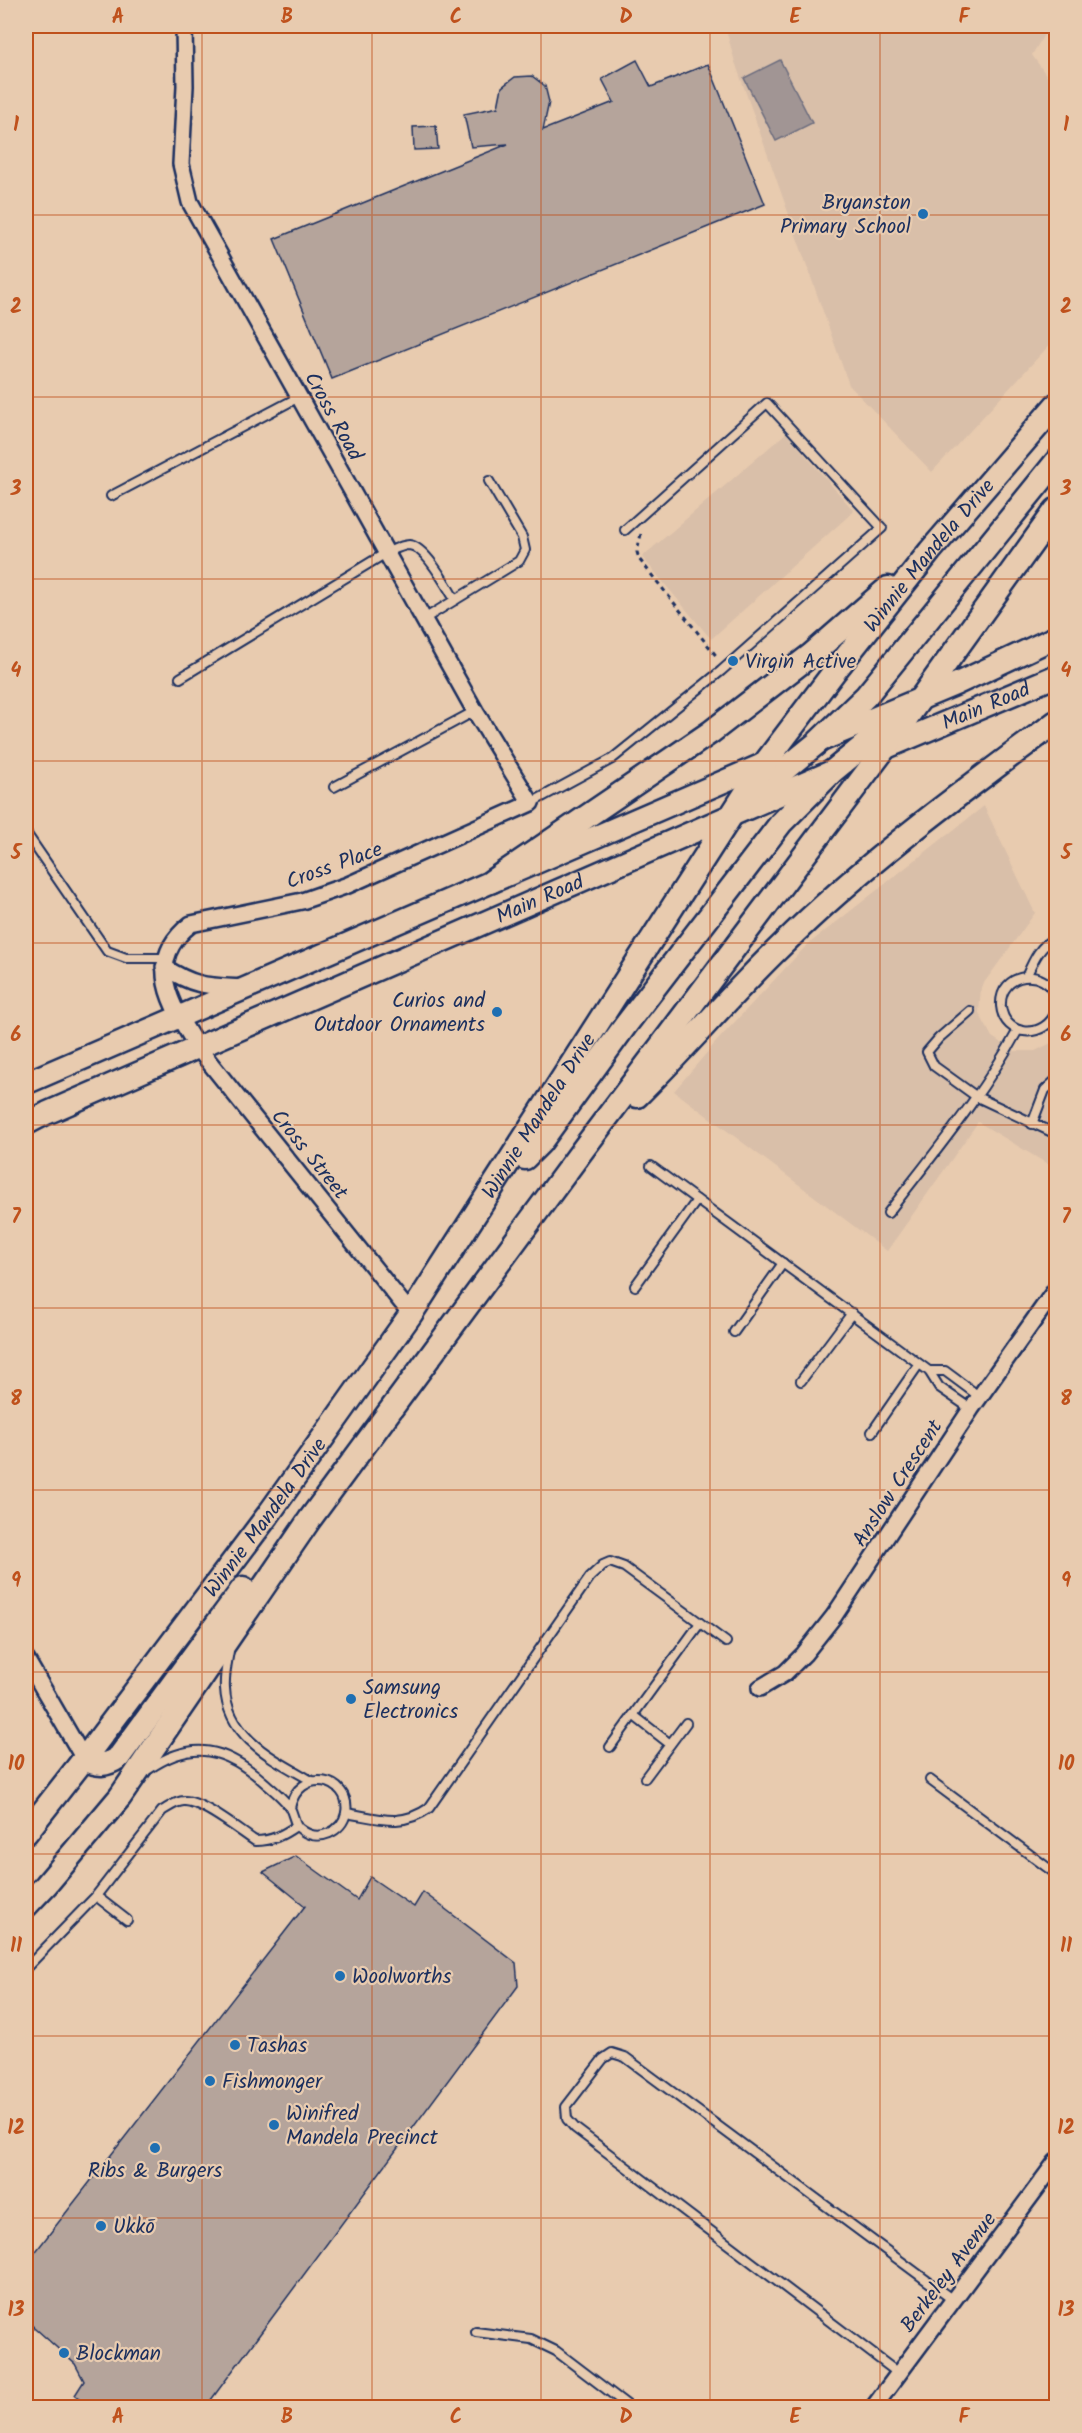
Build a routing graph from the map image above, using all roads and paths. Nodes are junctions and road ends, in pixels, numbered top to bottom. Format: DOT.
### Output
graph roads {
  1 [pos="184,26"];
  2 [pos="299,397"];
  3 [pos="1056,405"];
  4 [pos="1056,462"];
  5 [pos="489,481"];
  6 [pos="111,496"];
  7 [pos="652,507"];
  8 [pos="1056,510"];
  9 [pos="625,530"];
  10 [pos="930,551"];
  11 [pos="386,553"];
  12 [pos="455,600"];
  13 [pos="424,619"];
  14 [pos="1056,637"];
  15 [pos="721,671"];
  16 [pos="1056,676"];
  17 [pos="180,678"];
  18 [pos="919,699"];
  19 [pos="475,711"];
  20 [pos="1056,722"];
  21 [pos="817,743"];
  22 [pos="885,748"];
  23 [pos="765,763"];
  24 [pos="833,771"];
  25 [pos="334,786"];
  26 [pos="531,803"];
  27 [pos="731,813"];
  28 [pos="26,833"];
  29 [pos="492,881"];
  30 [pos="1056,937"];
  31 [pos="165,962"];
  32 [pos="1027,975"];
  33 [pos="1054,987"];
  34 [pos="243,988"];
  35 [pos="1056,997"];
  36 [pos="970,1011"];
  37 [pos="1056,1011"];
  38 [pos="178,1017"];
  39 [pos="1046,1027"];
  40 [pos="1056,1027"];
  41 [pos="1018,1030"];
  42 [pos="198,1048"];
  43 [pos="1056,1080"];
  44 [pos="26,1083"];
  45 [pos="977,1097"];
  46 [pos="26,1124"];
  47 [pos="1032,1124"];
  48 [pos="1056,1134"];
  49 [pos="584,1148"];
  50 [pos="651,1166"];
  51 [pos="486,1199"];
  52 [pos="697,1200"];
  53 [pos="888,1213"];
  54 [pos="783,1263"];
  55 [pos="635,1286"];
  56 [pos="1056,1289"];
  57 [pos="411,1314"];
  58 [pos="852,1314"];
  59 [pos="734,1332"];
  60 [pos="919,1364"];
  61 [pos="929,1371"];
  62 [pos="801,1381"];
  63 [pos="976,1403"];
  64 [pos="872,1432"];
  65 [pos="310,1519"];
  66 [pos="700,1623"];
  67 [pos="231,1632"];
  68 [pos="726,1642"];
  69 [pos="26,1659"];
  70 [pos="760,1688"];
  71 [pos="633,1715"];
  72 [pos="686,1724"];
  73 [pos="670,1744"];
  74 [pos="610,1747"];
  75 [pos="84,1759"];
  76 [pos="645,1778"];
  77 [pos="930,1780"];
  78 [pos="131,1781"];
  79 [pos="312,1781"];
  80 [pos="290,1808"];
  81 [pos="346,1813"];
  82 [pos="296,1826"];
  83 [pos="26,1833"];
  84 [pos="1056,1874"];
  85 [pos="96,1896"];
  86 [pos="26,1906"];
  87 [pos="128,1920"];
  88 [pos="26,1968"];
  89 [pos="1056,2162"];
  90 [pos="953,2300"];
  91 [pos="476,2332"];
  92 [pos="898,2373"];
  93 [pos="631,2408"];
  94 [pos="873,2408"];
  1 -- 2 [label="street, Cross Road"];
  2 -- 6 [label="lane"];
  2 -- 11 [label="street, Cross Road"];
  3 -- 10 [label="main road, Winnie Mandela Drive"];
  4 -- 21 [label="main road"];
  5 -- 12 [label="lane"];
  7 -- 9 [label="lane"];
  7 -- 15 [label="path"];
  7 -- 15 [label="lane"];
  8 -- 18 [label="main road, Winnie Mandela Drive"];
  10 -- 23 [label="main road, Winnie Mandela Drive"];
  10 -- 29 [label="main road"];
  11 -- 12 [label="lane"];
  11 -- 13 [label="street, Cross Road"];
  11 -- 17 [label="lane"];
  12 -- 13 [label="lane"];
  13 -- 19 [label="street, Cross Road"];
  14 -- 18 [label="main road, Main Road"];
  15 -- 26 [label="lane"];
  16 -- 22 [label="main road, Main Road"];
  18 -- 21 [label="main road, Main Road"];
  18 -- 22 [label="main road, Winnie Mandela Drive"];
  18 -- 24 [label="main road"];
  19 -- 25 [label="lane"];
  19 -- 26 [label="street, Cross Road"];
  20 -- 49 [label="main road"];
  21 -- 23 [label="main road, Main Road"];
  21 -- 27 [label="main road"];
  22 -- 24 [label="main road, Main Road"];
  22 -- 49 [label="main road, Winnie Mandela Drive"];
  23 -- 27 [label="main road, Winnie Mandela Drive"];
  23 -- 29 [label="main road, Main Road"];
  24 -- 27 [label="main road, Main Road"];
  24 -- 51 [label="main road"];
  26 -- 31 [label="street, Cross Place"];
  27 -- 42 [label="main road, Main Road"];
  27 -- 51 [label="main road, Winnie Mandela Drive"];
  28 -- 31 [label="lane"];
  29 -- 34 [label="main road, Main Road"];
  30 -- 32 [label="lane"];
  31 -- 34 [label="street"];
  31 -- 38 [label="street"];
  32 -- 33 [label="lane"];
  32 -- 41 [label="lane"];
  33 -- 35 [label="lane"];
  34 -- 38 [label="main road, Main Road"];
  36 -- 45 [label="lane"];
  37 -- 39 [label="lane"];
  38 -- 42 [label="street, Cross Street"];
  38 -- 44 [label="main road, Main Road"];
  39 -- 40 [label="lane"];
  39 -- 41 [label="lane"];
  41 -- 45 [label="lane"];
  42 -- 46 [label="main road, Main Road"];
  42 -- 57 [label="street, Cross Street"];
  43 -- 47 [label="lane"];
  45 -- 47 [label="lane"];
  45 -- 53 [label="lane"];
  47 -- 48 [label="lane"];
  49 -- 65 [label="main road, Winnie Mandela Drive"];
  50 -- 52 [label="lane"];
  51 -- 57 [label="main road, Winnie Mandela Drive"];
  52 -- 54 [label="lane"];
  52 -- 55 [label="lane"];
  54 -- 58 [label="lane"];
  54 -- 59 [label="lane"];
  56 -- 63 [label="street, Anslow Crescent"];
  57 -- 75 [label="main road, Winnie Mandela Drive"];
  58 -- 60 [label="lane"];
  58 -- 62 [label="lane"];
  60 -- 61 [label="lane"];
  60 -- 64 [label="lane"];
  61 -- 63 [label="lane"];
  61 -- 63 [label="lane"];
  63 -- 70 [label="street, Anslow Crescent"];
  65 -- 67 [label="main road, Winnie Mandela Drive"];
  65 -- 75 [label="main road"];
  66 -- 68 [label="lane"];
  66 -- 71 [label="lane"];
  66 -- 81 [label="lane"];
  67 -- 78 [label="main road, Winnie Mandela Drive"];
  67 -- 79 [label="lane"];
  69 -- 75 [label="street"];
  71 -- 73 [label="lane"];
  71 -- 74 [label="lane"];
  72 -- 73 [label="lane"];
  73 -- 76 [label="lane"];
  75 -- 83 [label="main road, Winnie Mandela Drive"];
  77 -- 84 [label="lane"];
  78 -- 80 [label="lane"];
  78 -- 86 [label="main road, Winnie Mandela Drive"];
  79 -- 80 [label="lane"];
  79 -- 81 [label="lane"];
  80 -- 82 [label="lane"];
  81 -- 82 [label="lane"];
  82 -- 85 [label="lane"];
  85 -- 87 [label="lane"];
  85 -- 88 [label="lane"];
  89 -- 90 [label="street, Berkeley Avenue"];
  90 -- 92 [label="street, Berkeley Avenue"];
  90 -- 92 [label="lane"];
  91 -- 93 [label="lane"];
  92 -- 94 [label="street, Berkeley Avenue"];
}
